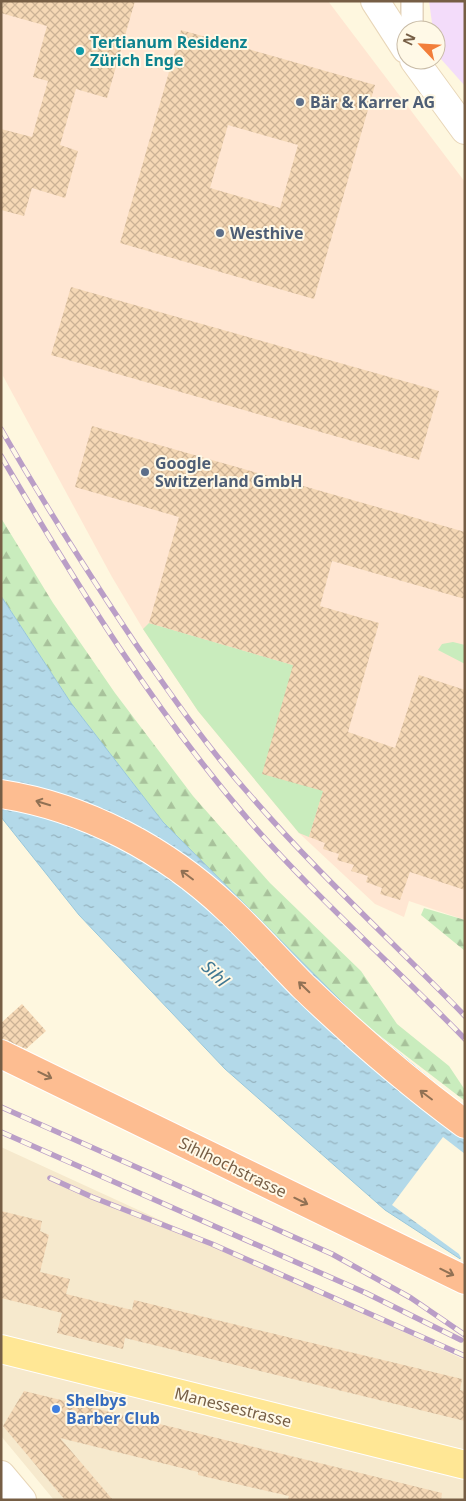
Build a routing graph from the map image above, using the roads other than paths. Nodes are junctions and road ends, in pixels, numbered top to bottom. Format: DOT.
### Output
graph roads {
  1 [pos="375,1"];
  2 [pos="412,1"];
  3 [pos="412,20"];
  4 [pos="396,34"];
  5 [pos="421,70"];
  6 [pos="465,130"];
  7 [pos="1,794"];
  8 [pos="1,1054"];
  9 [pos="465,1124"];
  10 [pos="465,1280"];
  11 [pos="7,1355"];
  12 [pos="465,1465"];
  13 [pos="1,1475"];
  14 [pos="22,1500"];
  1 -- 4 [label="street"];
  2 -- 3 [label="street"];
  5 -- 6 [label="street"];
  9 -- 7 [label="highway, one-way"];
  8 -- 10 [label="highway, Sihlhochstrasse, one-way"];
  11 -- 12 [label="main road, Manessestrasse"];
  13 -- 14 [label="street"];
}
